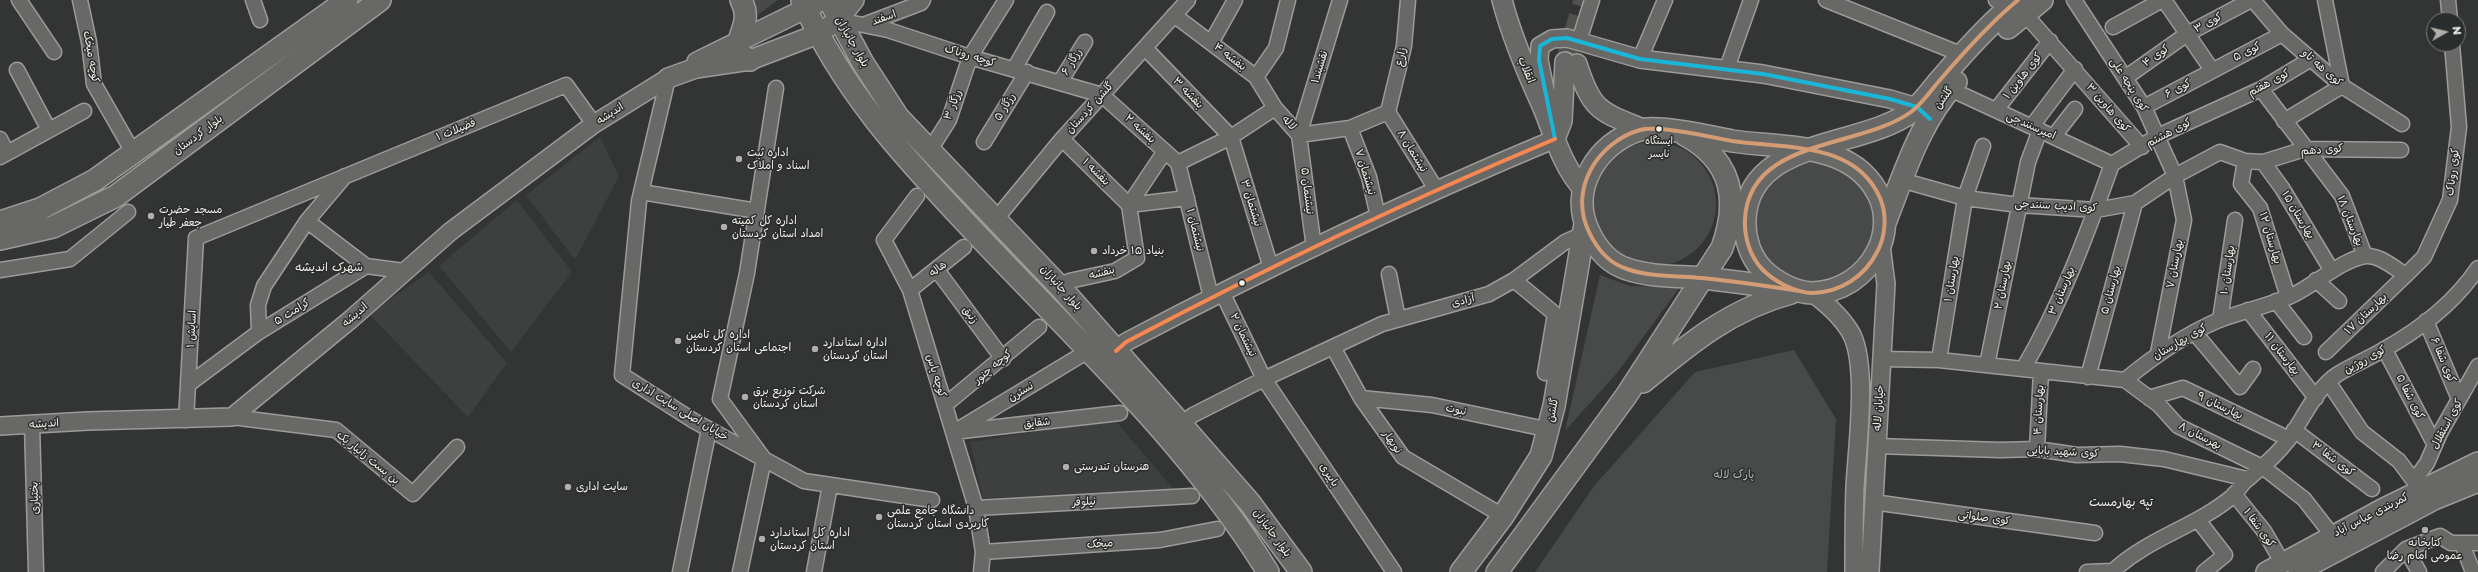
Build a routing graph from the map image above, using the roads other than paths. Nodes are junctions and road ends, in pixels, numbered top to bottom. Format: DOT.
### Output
graph roads {
  1 [pos="19,0"];
  2 [pos="80,0"];
  3 [pos="253,0"];
  4 [pos="347,0"];
  5 [pos="380,0"];
  6 [pos="741,0"];
  7 [pos="829,0"];
  8 [pos="854,0"];
  9 [pos="923,0"];
  10 [pos="1006,0"];
  11 [pos="1188,0"];
  12 [pos="1236,0"];
  13 [pos="1288,0"];
  14 [pos="1340,0"];
  15 [pos="1408,0"];
  16 [pos="1502,0"];
  17 [pos="1592,0"];
  18 [pos="1665,0"];
  19 [pos="1750,0"];
  20 [pos="1826,0"];
  21 [pos="2042,0"];
  22 [pos="2074,0"];
  23 [pos="2163,0"];
  24 [pos="2325,0"];
  25 [pos="2448,0"];
  26 [pos="2256,2"];
  27 [pos="811,3"];
  28 [pos="2012,5"];
  29 [pos="1047,12"];
  30 [pos="2449,12"];
  31 [pos="1174,15"];
  32 [pos="260,20"];
  33 [pos="838,20"];
  34 [pos="865,25"];
  35 [pos="2113,27"];
  36 [pos="818,34"];
  37 [pos="2187,34"];
  38 [pos="2282,34"];
  39 [pos="740,40"];
  40 [pos="1579,41"];
  41 [pos="2050,41"];
  42 [pos="1085,42"];
  43 [pos="1211,43"];
  44 [pos="1145,48"];
  45 [pos="54,52"];
  46 [pos="2453,52"];
  47 [pos="1963,55"];
  48 [pos="970,57"];
  49 [pos="1640,59"];
  50 [pos="2311,59"];
  51 [pos="750,60"];
  52 [pos="2075,69"];
  53 [pos="17,70"];
  54 [pos="2212,70"];
  55 [pos="1020,71"];
  56 [pos="1726,71"];
  57 [pos="1256,77"];
  58 [pos="668,78"];
  59 [pos="2125,78"];
  60 [pos="1060,82"];
  61 [pos="2342,86"];
  62 [pos="776,88"];
  63 [pos="1950,89"];
  64 [pos="2262,89"];
  65 [pos="1102,95"];
  66 [pos="2227,103"];
  67 [pos="2144,107"];
  68 [pos="1275,108"];
  69 [pos="2075,109"];
  70 [pos="1996,110"];
  71 [pos="84,111"];
  72 [pos="1388,112"];
  73 [pos="1924,113"];
  74 [pos="2284,121"];
  75 [pos="594,124"];
  76 [pos="2402,124"];
  77 [pos="1350,128"];
  78 [pos="2036,128"];
  79 [pos="1643,129"];
  80 [pos="49,130"];
  81 [pos="1680,132"];
  82 [pos="1299,135"];
  83 [pos="2054,136"];
  84 [pos="2158,136"];
  85 [pos="1231,137"];
  86 [pos="0,139"];
  87 [pos="1062,139"];
  88 [pos="1555,139"];
  89 [pos="984,142"];
  90 [pos="1983,146"];
  91 [pos="2142,147"];
  92 [pos="2305,149"];
  93 [pos="930,150"];
  94 [pos="2401,150"];
  95 [pos="1809,151"];
  96 [pos="1165,152"];
  97 [pos="134,154"];
  98 [pos="4,155"];
  99 [pos="2245,161"];
  100 [pos="2263,162"];
  101 [pos="1178,163"];
  102 [pos="2112,164"];
  103 [pos="346,174"];
  104 [pos="2174,176"];
  105 [pos="1901,180"];
  106 [pos="1436,189"];
  107 [pos="1584,190"];
  108 [pos="641,192"];
  109 [pos="917,196"];
  110 [pos="1186,198"];
  111 [pos="1965,198"];
  112 [pos="2135,203"];
  113 [pos="1129,205"];
  114 [pos="2020,205"];
  115 [pos="757,210"];
  116 [pos="2096,210"];
  117 [pos="128,212"];
  118 [pos="1378,217"];
  119 [pos="996,219"];
  120 [pos="2235,220"];
  121 [pos="307,221"];
  122 [pos="0,222"];
  123 [pos="1885,223"];
  124 [pos="1584,229"];
  125 [pos="196,238"];
  126 [pos="0,239"];
  127 [pos="1881,245"];
  128 [pos="964,247"];
  129 [pos="1314,248"];
  130 [pos="2370,256"];
  131 [pos="366,266"];
  132 [pos="1271,268"];
  133 [pos="2478,268"];
  134 [pos="0,270"];
  135 [pos="937,270"];
  136 [pos="404,271"];
  137 [pos="2332,271"];
  138 [pos="1389,274"];
  139 [pos="2406,275"];
  140 [pos="1704,279"];
  141 [pos="1514,280"];
  142 [pos="2316,280"];
  143 [pos="1061,288"];
  144 [pos="910,290"];
  145 [pos="1806,292"];
  146 [pos="1217,295"];
  147 [pos="2282,299"];
  148 [pos="2339,301"];
  149 [pos="2248,310"];
  150 [pos="1398,319"];
  151 [pos="2220,320"];
  152 [pos="2426,321"];
  153 [pos="1040,327"];
  154 [pos="259,332"];
  155 [pos="2194,332"];
  156 [pos="2304,337"];
  157 [pos="1333,348"];
  158 [pos="2385,350"];
  159 [pos="1088,351"];
  160 [pos="1116,351"];
  161 [pos="2326,352"];
  162 [pos="2158,353"];
  163 [pos="1003,359"];
  164 [pos="1882,359"];
  165 [pos="1938,360"];
  166 [pos="1987,365"];
  167 [pos="2478,366"];
  168 [pos="2023,369"];
  169 [pos="2253,369"];
  170 [pos="2041,371"];
  171 [pos="1545,372"];
  172 [pos="2088,377"];
  173 [pos="1264,379"];
  174 [pos="2125,380"];
  175 [pos="2329,383"];
  176 [pos="189,384"];
  177 [pos="1626,396"];
  178 [pos="1361,398"];
  179 [pos="2149,398"];
  180 [pos="2316,398"];
  181 [pos="2459,399"];
  182 [pos="945,406"];
  183 [pos="1120,413"];
  184 [pos="232,417"];
  185 [pos="186,420"];
  186 [pos="32,424"];
  187 [pos="1182,424"];
  188 [pos="0,426"];
  189 [pos="709,428"];
  190 [pos="1550,430"];
  191 [pos="954,432"];
  192 [pos="2292,434"];
  193 [pos="2435,445"];
  194 [pos="1876,446"];
  195 [pos="457,447"];
  196 [pos="2037,449"];
  197 [pos="764,459"];
  198 [pos="2478,462"];
  199 [pos="2264,468"];
  200 [pos="2247,479"];
  201 [pos="2478,482"];
  202 [pos="830,485"];
  203 [pos="2372,489"];
  204 [pos="2234,494"];
  205 [pos="1192,496"];
  206 [pos="932,500"];
  207 [pos="1873,502"];
  208 [pos="976,508"];
  209 [pos="1503,516"];
  210 [pos="2198,520"];
  211 [pos="1853,522"];
  212 [pos="1872,522"];
  213 [pos="1217,529"];
  214 [pos="2095,533"];
  215 [pos="2332,535"];
  216 [pos="2478,543"];
  217 [pos="2462,544"];
  218 [pos="2406,549"];
  219 [pos="983,552"];
  220 [pos="2282,562"];
  221 [pos="36,572"];
  222 [pos="680,572"];
  223 [pos="740,572"];
  224 [pos="814,572"];
  225 [pos="981,572"];
  226 [pos="1268,572"];
  227 [pos="1301,572"];
  228 [pos="1394,572"];
  229 [pos="1461,572"];
  230 [pos="1497,572"];
  231 [pos="1854,572"];
  232 [pos="1870,572"];
  233 [pos="2087,572"];
  234 [pos="2112,572"];
  235 [pos="2204,572"];
  236 [pos="2266,572"];
  237 [pos="2298,572"];
  238 [pos="2384,572"];
  239 [pos="2419,572"];
  240 [pos="2473,572"];
  1 -- 45 [label="street"];
  2 -- 97 [label="street, کوچه میخک"];
  3 -- 32 [label="street"];
  4 -- 97 [label="main road, بلوار کردستان"];
  5 -- 126 [label="main road, بلوار کردستان"];
  6 -- 39 [label="main road"];
  7 -- 33 [label="main road, بلوار جانبازان"];
  8 -- 33 [label="main road, اندیشه"];
  9 -- 34 [label="street, اسفند"];
  10 -- 48 [label="street, رزگار ۳"];
  11 -- 31 [label="street, گلشن کردستان"];
  12 -- 43 [label="street"];
  13 -- 57 [label="street"];
  14 -- 82 [label="street, نقشبند۱"];
  15 -- 72 [label="street, زارع"];
  16 -- 88 [label="main road, انقلاب"];
  17 -- 40 [label="street"];
  18 -- 49 [label="street"];
  19 -- 56 [label="street"];
  20 -- 47 [label="street"];
  21 -- 28 [label="main road, گلشن"];
  22 -- 59 [label="street, کوی پنجه علی"];
  23 -- 35 [label="street"];
  23 -- 37 [label="street"];
  24 -- 61 [label="street"];
  25 -- 30 [label="street"];
  26 -- 37 [label="street, کوی ۳"];
  26 -- 38 [label="street, کوی هه تاو"];
  27 -- 36 [label="main road, بلوار جانبازان"];
  27 -- 39 [label="main road, اندیشه"];
  28 -- 41 [label="street, کوی هاوین ۳"];
  28 -- 47 [label="main road, گلشن"];
  28 -- 63 [label="main road, گلشن"];
  29 -- 55 [label="street, رزگار ۵"];
  31 -- 43 [label="street, بنفشه ۴"];
  31 -- 44 [label="street, گلشن کردستان"];
  33 -- 34 [label="street, کوچه روناک"];
  33 -- 36 [label="main road, اندیشه"];
  33 -- 93 [label="main road, بلوار جانبازان"];
  34 -- 48 [label="street, کوچه روناک"];
  36 -- 51 [label="main road, اندیشه"];
  36 -- 159 [label="main road, بلوار جانبازان"];
  37 -- 54 [label="street"];
  37 -- 59 [label="street, کوی ۴"];
  38 -- 50 [label="street, کوی هه تاو"];
  38 -- 54 [label="street, کوی ۵"];
  39 -- 51 [label="main road"];
  39 -- 58 [label="main road, اندیشه"];
  40 -- 49 [label="street"];
  40 -- 88 [label="street"];
  41 -- 52 [label="street, کوی هاوین ۳"];
  41 -- 70 [label="street, کوی هاوین ۱"];
  42 -- 60 [label="street, رزگار ۶"];
  43 -- 57 [label="street, بنفشه ۴"];
  44 -- 65 [label="street, گلشن کردستان"];
  44 -- 85 [label="street, بنفشه ۳"];
  46 -- 139 [label="street, کوی روناک"];
  47 -- 73 [label="main road, گلشن"];
  48 -- 55 [label="street, کوچه روناک"];
  48 -- 93 [label="street, رزگار ۳"];
  49 -- 56 [label="street"];
  50 -- 61 [label="street, کوی هه تاو"];
  50 -- 64 [label="street, کوی هفتم"];
  51 -- 58 [label="main road, اندیشه"];
  52 -- 78 [label="street"];
  52 -- 91 [label="street, کوی هاوین ۳"];
  53 -- 80 [label="street"];
  54 -- 67 [label="street, کوی ۶"];
  55 -- 60 [label="street, کوچه روناک"];
  55 -- 89 [label="street, رزگار ۵"];
  56 -- 73 [label="street"];
  57 -- 68 [label="street, بنفشه ۴"];
  58 -- 75 [label="street, اندیشه"];
  58 -- 108 [label="street, خیابان اصلی سایت اداری"];
  59 -- 67 [label="street, کوی پنجه علی"];
  60 -- 65 [label="street, کوچه روناک"];
  61 -- 74 [label="street"];
  61 -- 76 [label="street, کوی هه تاو"];
  62 -- 115 [label="street"];
  63 -- 70 [label="street, امیرسنندجی"];
  63 -- 73 [label="main road, گلشن"];
  64 -- 66 [label="street, کوی هفتم"];
  64 -- 74 [label="street, بهارستان ۱۸"];
  65 -- 87 [label="street, گلشن کردستان"];
  65 -- 96 [label="street, بنفشه ۲"];
  66 -- 84 [label="street, کوی هشتم"];
  67 -- 84 [label="street, کوی پنجه علی"];
  68 -- 82 [label="street, لاله"];
  68 -- 85 [label="street, لاله"];
  69 -- 83 [label="street"];
  70 -- 78 [label="street, امیرسنندجی"];
  71 -- 80 [label="street"];
  72 -- 77 [label="street, لاله"];
  72 -- 106 [label="street, نیشتمان ۸"];
  73 -- 95 [label="main road, گلشن"];
  73 -- 105 [label="main road, گلشن"];
  74 -- 92 [label="street, بهارستان ۱۸"];
  75 -- 103 [label="street, فضیلات ۱"];
  75 -- 136 [label="street, اندیشه"];
  77 -- 82 [label="street, لاله"];
  77 -- 118 [label="street, نیشتمان ۷"];
  78 -- 83 [label="street, امیرسنندجی"];
  78 -- 114 [label="street, بهارستان ۲"];
  79 -- 81 [label="main road"];
  79 -- 88 [label="main road"];
  79 -- 107 [label="main road"];
  80 -- 98 [label="street"];
  81 -- 95 [label="main road"];
  81 -- 140 [label="main road"];
  82 -- 129 [label="street, نیشتمان ۵"];
  83 -- 102 [label="street, امیرسنندجی"];
  84 -- 91 [label="street, کوی هشتم"];
  84 -- 104 [label="street, کوی پنجه علی"];
  85 -- 101 [label="street, لاله"];
  85 -- 132 [label="street, نیشتمان ۳"];
  86 -- 98 [label="street"];
  87 -- 113 [label="street, بنفشه ۱"];
  87 -- 119 [label="street, گلشن کردستان"];
  88 -- 106 [label="street"];
  88 -- 107 [label="main road, انقلاب"];
  90 -- 111 [label="street, بهارستان ۱"];
  91 -- 102 [label="street, کوی هشتم"];
  92 -- 94 [label="street, کوی دهم"];
  92 -- 100 [label="street, کوی دهم"];
  92 -- 130 [label="street, بهارستان ۱۸"];
  93 -- 119 [label="main road, بلوار جانبازان"];
  95 -- 123 [label="main road"];
  95 -- 145 [label="main road"];
  96 -- 101 [label="street, بنفشه ۲"];
  96 -- 113 [label="street"];
  97 -- 122 [label="main road, بلوار کردستان"];
  99 -- 100 [label="street, کوی دهم"];
  99 -- 104 [label="street, کوی ادیب سنندجی"];
  99 -- 147 [label="street, بهارستان ۱۲"];
  100 -- 137 [label="street, بهارستان ۱۵"];
  101 -- 110 [label="street, نیشتمان ۱"];
  102 -- 116 [label="street, بهارستان ۳"];
  103 -- 121 [label="street, فضیلات ۱"];
  103 -- 125 [label="street, فضیلات ۱"];
  104 -- 112 [label="street, کوی ادیب سنندجی"];
  104 -- 162 [label="street, بهارستان ۷"];
  105 -- 111 [label="street, کوی ادیب سنندجی"];
  105 -- 123 [label="main road, گلشن"];
  106 -- 118 [label="street"];
  107 -- 124 [label="main road"];
  108 -- 115 [label="street"];
  108 -- 189 [label="street, خیابان اصلی سایت اداری"];
  109 -- 144 [label="street, کوچه یاس"];
  110 -- 113 [label="street"];
  110 -- 146 [label="street, نیشتمان ۱"];
  111 -- 114 [label="street, کوی ادیب سنندجی"];
  111 -- 165 [label="street, بهارستان ۱"];
  112 -- 116 [label="street, کوی ادیب سنندجی"];
  112 -- 172 [label="street, بهارستان ۵"];
  113 -- 143 [label="street, بنفشه"];
  114 -- 116 [label="street, کوی ادیب سنندجی"];
  114 -- 166 [label="street, بهارستان ۲"];
  115 -- 197 [label="street"];
  116 -- 168 [label="street, بهارستان ۳"];
  117 -- 134 [label="street"];
  118 -- 129 [label="street"];
  119 -- 143 [label="main road, بلوار جانبازان"];
  120 -- 151 [label="street, بهارستان ۱۰"];
  121 -- 131 [label="street"];
  121 -- 154 [label="street, فضیلات ۱"];
  123 -- 127 [label="main road"];
  124 -- 140 [label="main road"];
  124 -- 141 [label="street, آزادی"];
  124 -- 190 [label="main road, گلشن"];
  125 -- 176 [label="street, اسایش ۱"];
  127 -- 145 [label="main road"];
  127 -- 164 [label="street, خیابان لاله"];
  128 -- 135 [label="street, هاله"];
  129 -- 132 [label="street"];
  130 -- 137 [label="street, کوی بهارستان"];
  130 -- 139 [label="street"];
  131 -- 136 [label="street"];
  131 -- 154 [label="street, کرامت ۵"];
  132 -- 146 [label="street"];
  133 -- 152 [label="street, کوی روژین"];
  135 -- 144 [label="street, هاله"];
  135 -- 163 [label="street, زنبق"];
  136 -- 184 [label="street, اندیشه"];
  137 -- 142 [label="street, کوی بهارستان"];
  138 -- 150 [label="street"];
  139 -- 161 [label="street, بهارستان ۱۷"];
  140 -- 145 [label="main road"];
  140 -- 177 [label="main road"];
  141 -- 150 [label="street, آزادی"];
  141 -- 171 [label="street"];
  142 -- 147 [label="street, کوی بهارستان"];
  142 -- 148 [label="street"];
  143 -- 160 [label="main road, بلوار جانبازان"];
  144 -- 182 [label="street, کوچه یاس"];
  145 -- 177 [label="main road"];
  145 -- 211 [label="street, خیابان لاله"];
  146 -- 160 [label="street"];
  146 -- 173 [label="street, ۲ نیشتمان"];
  147 -- 149 [label="street, کوی بهارستان"];
  147 -- 156 [label="street"];
  149 -- 151 [label="street, کوی بهارستان"];
  149 -- 180 [label="street, بهارستان ۱۱"];
  150 -- 157 [label="street, آزادی"];
  151 -- 155 [label="street, کوی بهارستان"];
  152 -- 158 [label="street, کوی روژین"];
  152 -- 181 [label="street, کوی شفا ۶"];
  153 -- 163 [label="street, کوچه چنور"];
  154 -- 176 [label="street, کرامت ۵"];
  155 -- 162 [label="street, کوی بهارستان"];
  155 -- 169 [label="street"];
  157 -- 173 [label="street, آزادی"];
  157 -- 178 [label="street, نوبهار"];
  158 -- 175 [label="street, کوی روژین"];
  158 -- 193 [label="street, کوی شفا ۵"];
  159 -- 191 [label="street, نسترن"];
  159 -- 226 [label="main road, بلوار جانبازان"];
  160 -- 187 [label="main road, بلوار جانبازان"];
  162 -- 174 [label="street, کوی بهارستان"];
  163 -- 182 [label="street, کوچه چنور"];
  164 -- 165 [label="street"];
  164 -- 194 [label="street, خیابان لاله"];
  165 -- 166 [label="street"];
  166 -- 168 [label="street"];
  167 -- 181 [label="street, کوی استقلال"];
  168 -- 170 [label="street"];
  170 -- 172 [label="street"];
  170 -- 196 [label="street, بهارستان ۴"];
  172 -- 174 [label="street"];
  173 -- 187 [label="street, آزادی"];
  173 -- 228 [label="street, باپیری"];
  174 -- 179 [label="street, بهرستان ۸"];
  175 -- 180 [label="street, کوی روژین"];
  175 -- 193 [label="street, کوی استقلال"];
  176 -- 185 [label="street, اسایش ۱"];
  177 -- 230 [label="main road"];
  178 -- 190 [label="street, نبوت"];
  178 -- 209 [label="street, نوبهار"];
  179 -- 192 [label="street, بهارستان ۹"];
  179 -- 199 [label="street, بهرستان ۸"];
  180 -- 192 [label="street, کوی روژین"];
  181 -- 193 [label="street, کوی استقلال"];
  182 -- 191 [label="street, کوچه یاس"];
  183 -- 191 [label="street, شقایق"];
  184 -- 185 [label="street, اندیشه"];
  184 -- 195 [label="street, بن بست زانیار یک"];
  185 -- 186 [label="street, اندیشه"];
  186 -- 188 [label="street, اندیشه"];
  186 -- 221 [label="street, بختیاری"];
  187 -- 227 [label="main road, بلوار جانبازان"];
  189 -- 197 [label="street, خیابان اصلی سایت اداری"];
  189 -- 222 [label="street"];
  190 -- 209 [label="main road, گلشن"];
  191 -- 208 [label="street, کوچه یاس"];
  192 -- 199 [label="street, کوی روژین"];
  192 -- 203 [label="street, کوی شفا ۳"];
  194 -- 196 [label="street, کوی شهید بابایی"];
  194 -- 207 [label="street, خیابان لاله"];
  196 -- 200 [label="street, کوی شهید بابایی"];
  197 -- 202 [label="street, خیابان اصلی سایت اداری"];
  197 -- 223 [label="street"];
  198 -- 215 [label="main road, کمربندی عباس آباد"];
  199 -- 200 [label="street, کوی روژین"];
  199 -- 215 [label="street, بهرستان ۸"];
  200 -- 204 [label="street, کوی روژین"];
  201 -- 237 [label="main road, کمربندی عباس آباد"];
  202 -- 206 [label="street, خیابان اصلی سایت اداری"];
  202 -- 224 [label="street"];
  204 -- 210 [label="street, کوی روژین"];
  204 -- 220 [label="street, کوی شفا ۱"];
  205 -- 208 [label="street, نیلوفر"];
  207 -- 212 [label="street, خیابان لاله"];
  207 -- 214 [label="street, کوی صلواتی"];
  208 -- 219 [label="street, کوچه یاس"];
  209 -- 229 [label="main road, گلشن"];
  210 -- 234 [label="street, کوی روژین"];
  210 -- 235 [label="street"];
  211 -- 212 [label="street"];
  211 -- 231 [label="street, خیابان لاله"];
  212 -- 232 [label="street, خیابان لاله"];
  213 -- 219 [label="street, میخک"];
  215 -- 220 [label="main road, کمربندی عباس آباد"];
  216 -- 217 [label="street"];
  217 -- 218 [label="street"];
  217 -- 240 [label="street"];
  218 -- 238 [label="street"];
  218 -- 239 [label="street"];
  219 -- 225 [label="street, کوچه یاس"];
  220 -- 236 [label="main road, کمربندی عباس آباد"];
  233 -- 234 [label="street"];
}
